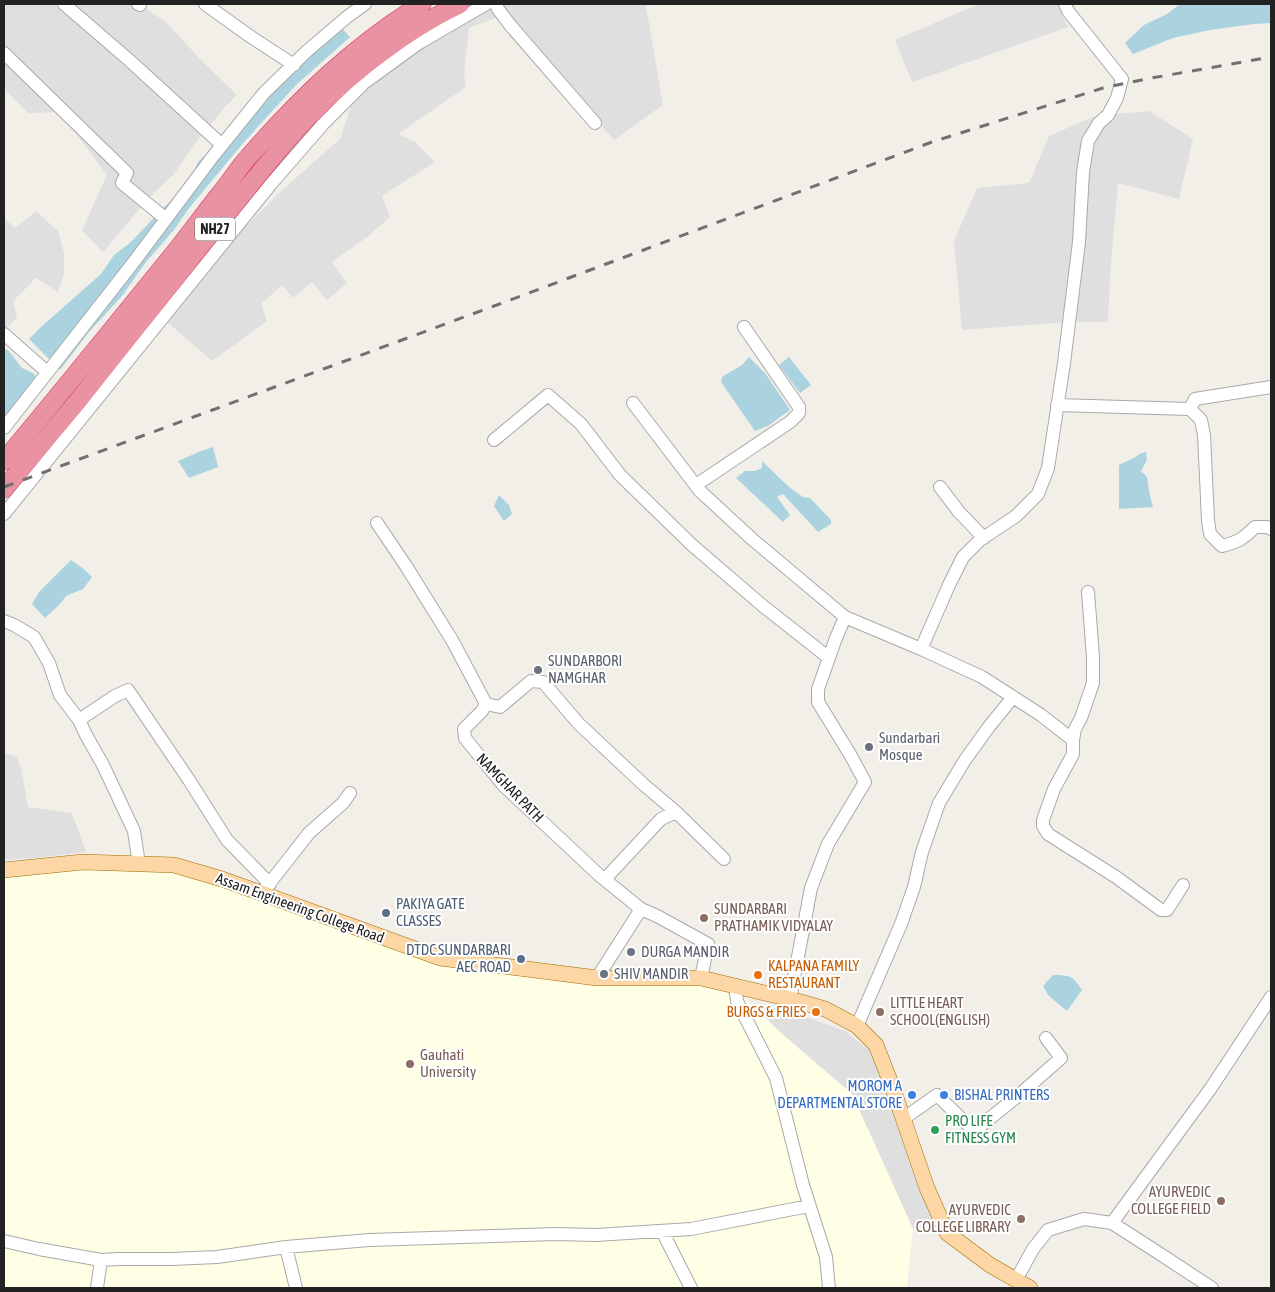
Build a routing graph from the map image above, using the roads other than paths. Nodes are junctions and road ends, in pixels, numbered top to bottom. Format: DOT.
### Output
graph roads {
  1 [pos="64,4"];
  2 [pos="205,4"];
  3 [pos="365,4"];
  4 [pos="422,4"];
  5 [pos="460,4"];
  6 [pos="486,4"];
  7 [pos="496,4"];
  8 [pos="1065,4"];
  9 [pos="79,8"];
  10 [pos="350,8"];
  11 [pos="4,53"];
  12 [pos="294,64"];
  13 [pos="595,123"];
  14 [pos="222,145"];
  15 [pos="166,219"];
  16 [pos="744,326"];
  17 [pos="4,334"];
  18 [pos="47,372"];
  19 [pos="1271,387"];
  20 [pos="632,403"];
  21 [pos="1057,405"];
  22 [pos="1190,410"];
  23 [pos="4,428"];
  24 [pos="494,440"];
  25 [pos="4,462"];
  26 [pos="696,485"];
  27 [pos="940,487"];
  28 [pos="4,489"];
  29 [pos="4,514"];
  30 [pos="377,523"];
  31 [pos="1271,530"];
  32 [pos="984,538"];
  33 [pos="1088,592"];
  34 [pos="845,617"];
  35 [pos="4,622"];
  36 [pos="921,649"];
  37 [pos="829,658"];
  38 [pos="1013,697"];
  39 [pos="486,704"];
  40 [pos="79,720"];
  41 [pos="1074,740"];
  42 [pos="350,793"];
  43 [pos="676,812"];
  44 [pos="724,859"];
  45 [pos="139,864"];
  46 [pos="4,870"];
  47 [pos="605,879"];
  48 [pos="1183,885"];
  49 [pos="266,888"];
  50 [pos="642,909"];
  51 [pos="597,978"];
  52 [pos="702,978"];
  53 [pos="735,986"];
  54 [pos="1271,997"];
  55 [pos="790,999"];
  56 [pos="857,1026"];
  57 [pos="1046,1038"];
  58 [pos="903,1119"];
  59 [pos="809,1206"];
  60 [pos="1112,1224"];
  61 [pos="662,1231"];
  62 [pos="4,1241"];
  63 [pos="286,1247"];
  64 [pos="101,1260"];
  65 [pos="1016,1280"];
  66 [pos="96,1288"];
  67 [pos="296,1288"];
  68 [pos="691,1288"];
  69 [pos="829,1288"];
  70 [pos="1030,1288"];
  71 [pos="1212,1288"];
  1 -- 9 [label="street"];
  2 -- 12 [label="street"];
  3 -- 10 [label="street"];
  4 -- 25 [label="highway, NH27"];
  5 -- 28 [label="highway, NH27"];
  6 -- 29 [label="street"];
  7 -- 13 [label="street"];
  8 -- 21 [label="street"];
  9 -- 14 [label="street"];
  10 -- 12 [label="street"];
  11 -- 15 [label="street"];
  12 -- 14 [label="street"];
  14 -- 15 [label="street"];
  15 -- 18 [label="street"];
  16 -- 26 [label="street"];
  17 -- 18 [label="street"];
  18 -- 23 [label="street"];
  19 -- 22 [label="street"];
  20 -- 26 [label="street"];
  21 -- 22 [label="street"];
  21 -- 32 [label="street"];
  22 -- 31 [label="street"];
  24 -- 37 [label="street"];
  26 -- 34 [label="street"];
  27 -- 32 [label="street"];
  30 -- 39 [label="street"];
  32 -- 36 [label="street"];
  33 -- 41 [label="street"];
  34 -- 36 [label="street"];
  34 -- 37 [label="street"];
  35 -- 40 [label="street"];
  36 -- 38 [label="street"];
  37 -- 55 [label="street"];
  38 -- 41 [label="street"];
  38 -- 56 [label="street"];
  39 -- 43 [label="street"];
  39 -- 47 [label="street, NAMGHAR PATH"];
  40 -- 45 [label="street"];
  40 -- 49 [label="street"];
  41 -- 48 [label="street"];
  42 -- 49 [label="street"];
  43 -- 44 [label="street"];
  43 -- 47 [label="street"];
  45 -- 46 [label="main road, Assam Engineering College Road"];
  45 -- 49 [label="main road, Assam Engineering College Road"];
  47 -- 50 [label="street, NAMGHAR PATH"];
  49 -- 51 [label="main road, Assam Engineering College Road"];
  50 -- 51 [label="street"];
  50 -- 52 [label="street, NAMGHAR PATH"];
  51 -- 52 [label="main road, Assam Engineering College Road"];
  52 -- 53 [label="main road, Assam Engineering College Road"];
  53 -- 55 [label="main road, Assam Engineering College Road"];
  53 -- 59 [label="street"];
  54 -- 60 [label="street"];
  55 -- 56 [label="main road, Assam Engineering College Road"];
  56 -- 58 [label="main road, Assam Engineering College Road"];
  57 -- 58 [label="street"];
  58 -- 65 [label="main road, Assam Engineering College Road"];
  59 -- 61 [label="street"];
  59 -- 69 [label="street"];
  60 -- 65 [label="street"];
  60 -- 71 [label="street"];
  61 -- 63 [label="street"];
  61 -- 68 [label="street"];
  62 -- 64 [label="street"];
  63 -- 64 [label="street"];
  63 -- 67 [label="street"];
  64 -- 66 [label="street"];
  65 -- 70 [label="main road, Assam Engineering College Road"];
}
